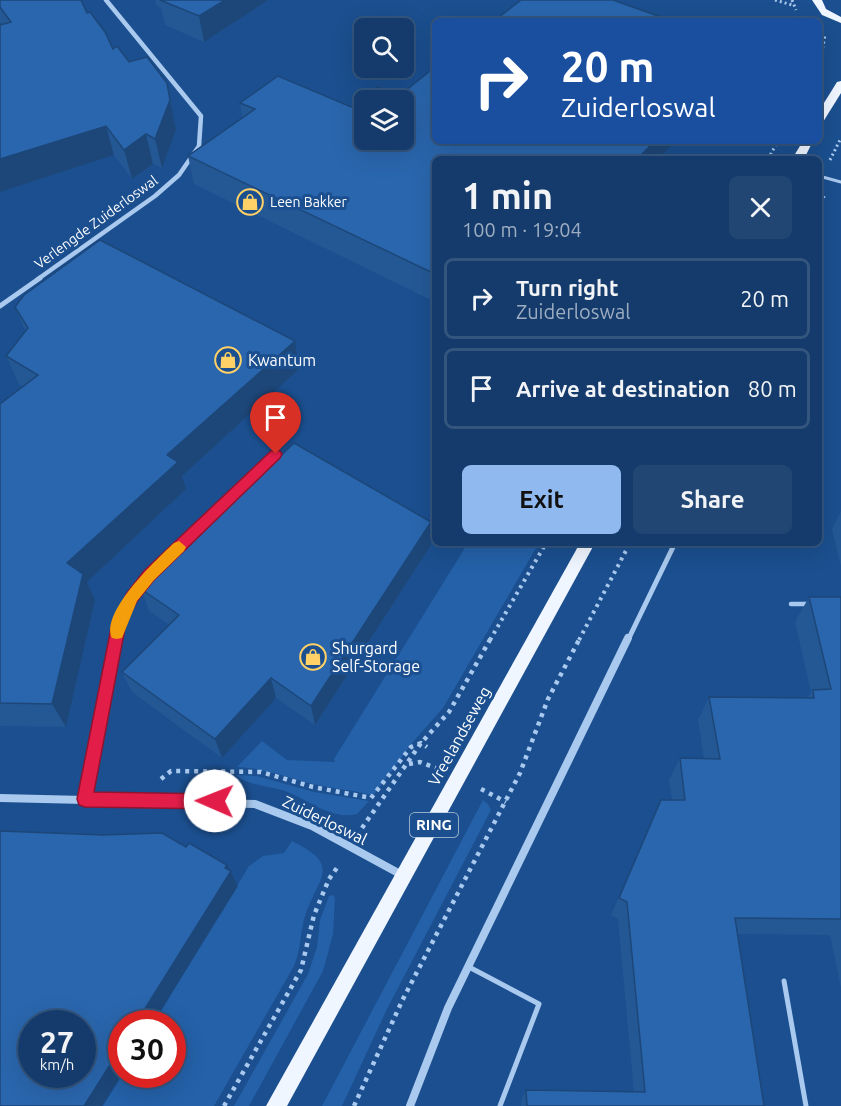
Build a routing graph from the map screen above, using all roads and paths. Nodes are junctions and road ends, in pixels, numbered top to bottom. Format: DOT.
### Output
graph roads {
  1 [pos="108,0"];
  2 [pos="775,0"];
  3 [pos="804,0"];
  4 [pos="817,2"];
  5 [pos="792,5"];
  6 [pos="841,21"];
  7 [pos="825,28"];
  8 [pos="822,48"];
  9 [pos="841,84"];
  10 [pos="822,115"];
  11 [pos="822,177"];
  12 [pos="841,182"];
  13 [pos="0,306"];
  14 [pos="276,454"];
  15 [pos="544,546"];
  16 [pos="586,546"];
  17 [pos="628,546"];
  18 [pos="674,546"];
  19 [pos="791,604"];
  20 [pos="821,604"];
  21 [pos="420,743"];
  22 [pos="427,747"];
  23 [pos="171,771"];
  24 [pos="0,798"];
  25 [pos="85,799"];
  26 [pos="368,819"];
  27 [pos="342,859"];
  28 [pos="405,876"];
  29 [pos="468,967"];
  30 [pos="784,981"];
  31 [pos="224,1106"];
  32 [pos="277,1106"];
  33 [pos="354,1106"];
  34 [pos="410,1106"];
  35 [pos="500,1106"];
  36 [pos="806,1106"];
  1 -- 13 [label="street, Verlengde Zuiderloswal"];
  2 -- 5 [label="path"];
  3 -- 4 [label="main road"];
  4 -- 6 [label="main road"];
  7 -- 8 [label="path"];
  9 -- 10 [label="main road"];
  11 -- 12 [label="lane"];
  14 -- 25 [label="street"];
  15 -- 21 [label="path, Vreelandseweg"];
  16 -- 28 [label="main road, Vreelandseweg / RING"];
  17 -- 33 [label="path"];
  18 -- 29 [label="street"];
  19 -- 20 [label="lane"];
  21 -- 22 [label="path"];
  21 -- 23 [label="path"];
  21 -- 26 [label="path, Vreelandseweg"];
  24 -- 25 [label="street, Zuiderloswal"];
  25 -- 28 [label="street, Zuiderloswal"];
  27 -- 31 [label="path"];
  28 -- 32 [label="main road, Vreelandseweg / RING"];
  29 -- 34 [label="street"];
  29 -- 35 [label="lane"];
  30 -- 36 [label="lane"];
}
